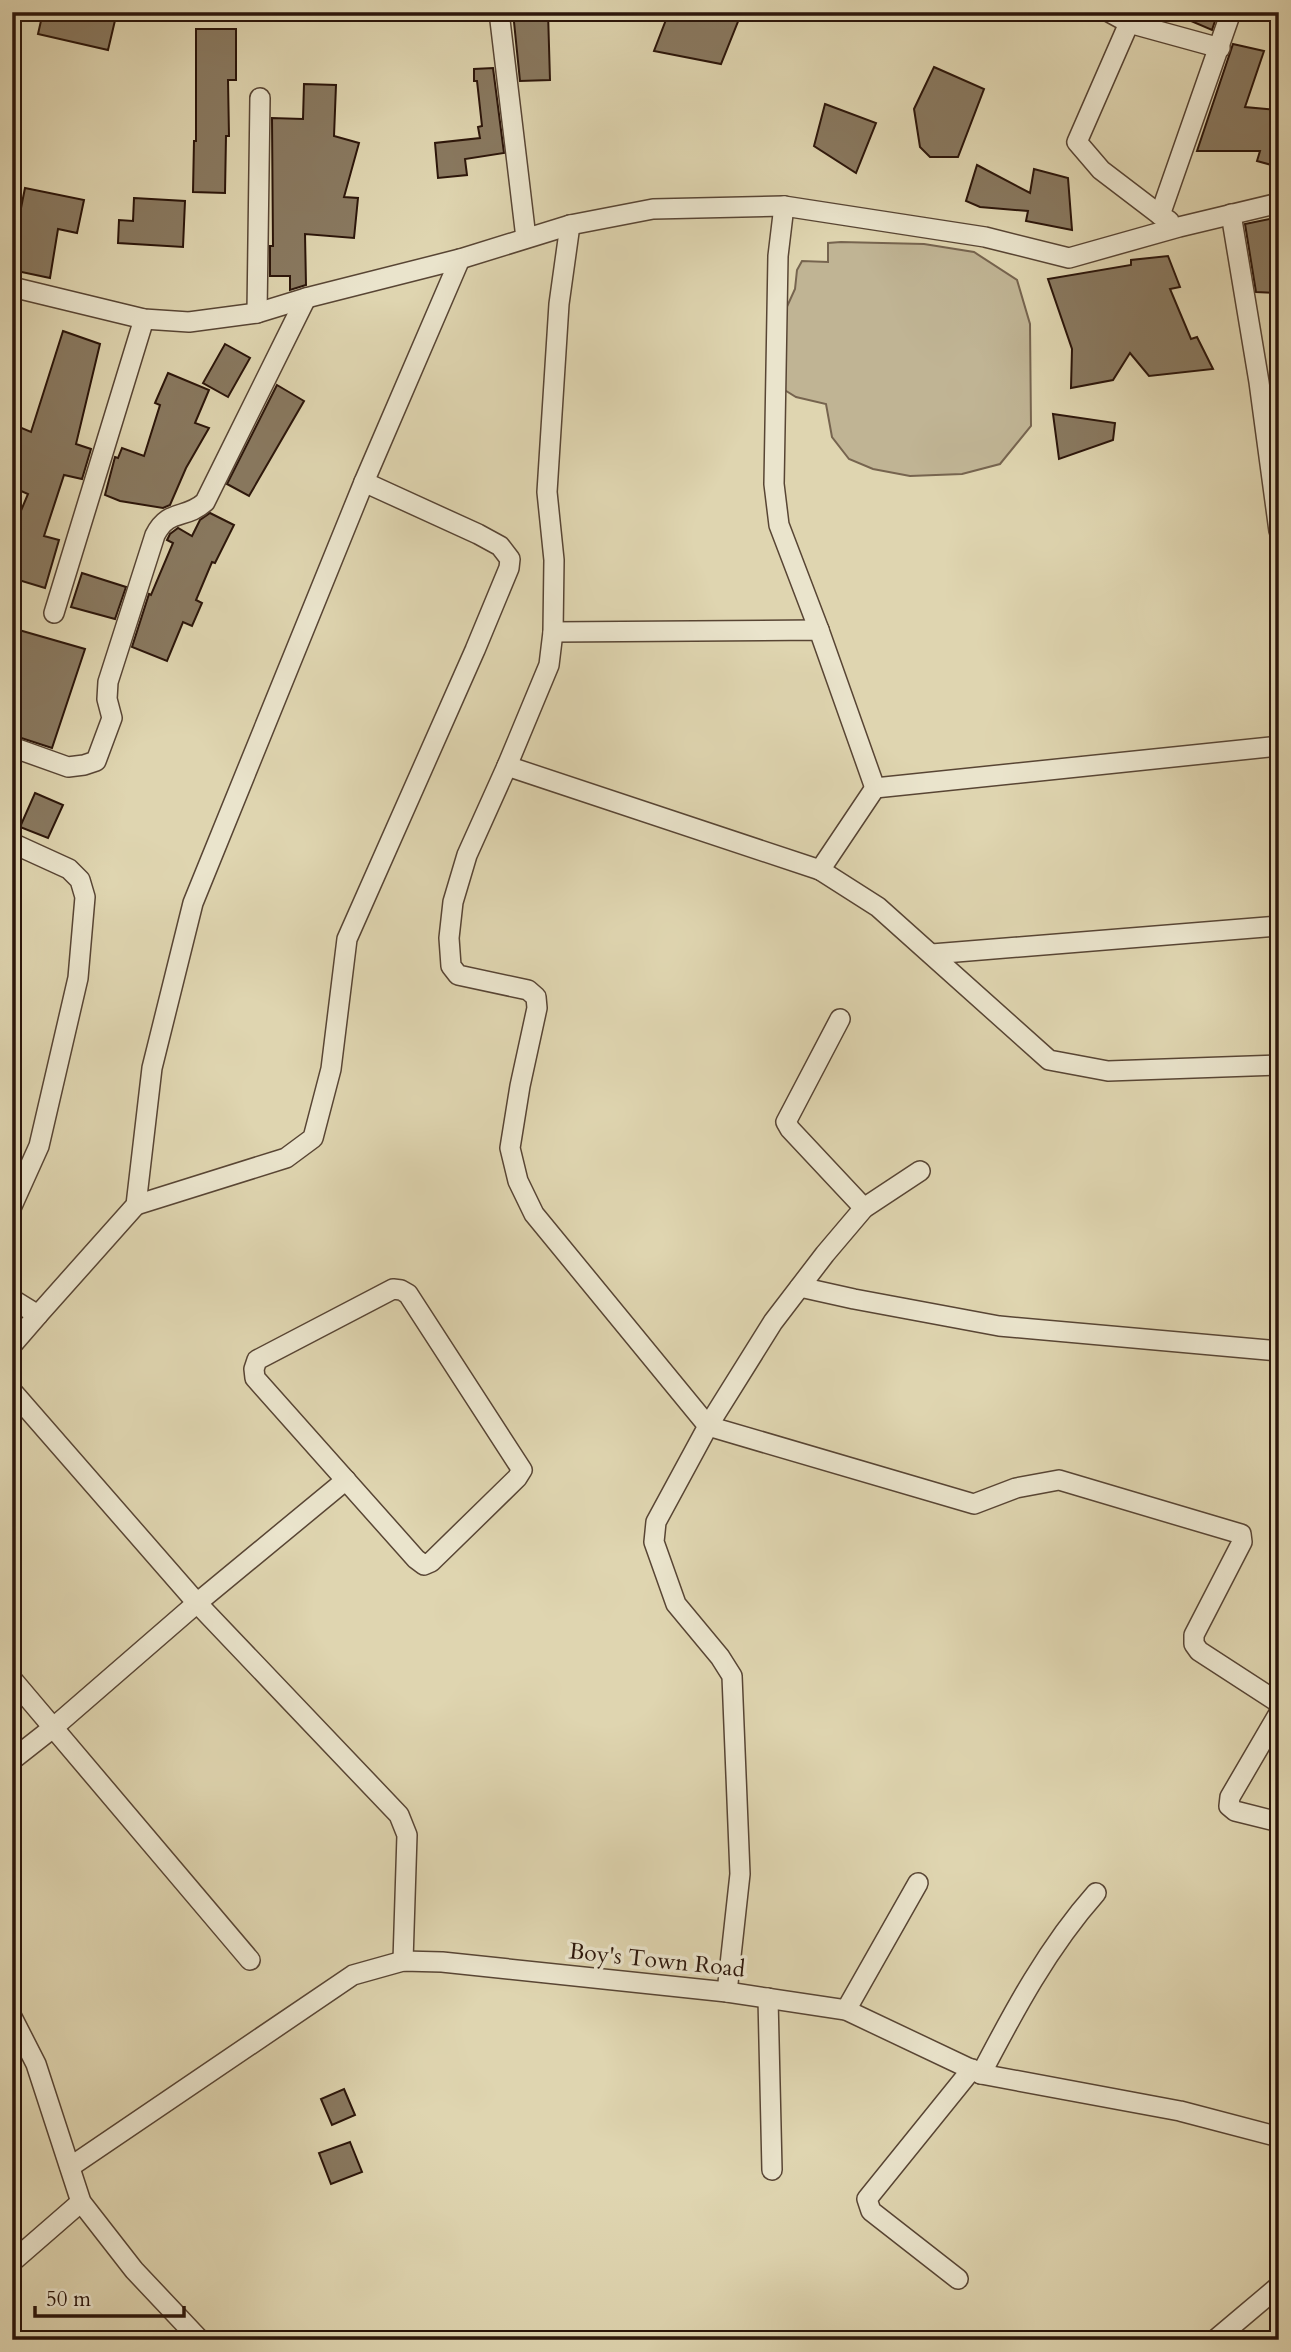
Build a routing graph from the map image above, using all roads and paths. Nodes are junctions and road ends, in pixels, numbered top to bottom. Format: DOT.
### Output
graph roads {
  1 [pos="499,12"];
  2 [pos="1109,12"];
  3 [pos="1231,12"];
  4 [pos="1129,23"];
  5 [pos="1220,48"];
  6 [pos="260,97"];
  7 [pos="1279,203"];
  8 [pos="784,206"];
  9 [pos="1231,214"];
  10 [pos="1160,215"];
  11 [pos="570,225"];
  12 [pos="1179,227"];
  13 [pos="526,239"];
  14 [pos="460,259"];
  15 [pos="12,287"];
  16 [pos="306,298"];
  17 [pos="257,313"];
  18 [pos="144,319"];
  19 [pos="1279,380"];
  20 [pos="1259,382"];
  21 [pos="363,481"];
  22 [pos="1279,531"];
  23 [pos="54,613"];
  24 [pos="819,629"];
  25 [pos="552,632"];
  26 [pos="1279,746"];
  27 [pos="12,747"];
  28 [pos="507,766"];
  29 [pos="875,788"];
  30 [pos="12,843"];
  31 [pos="820,870"];
  32 [pos="1279,926"];
  33 [pos="932,954"];
  34 [pos="840,1019"];
  35 [pos="1279,1065"];
  36 [pos="920,1171"];
  37 [pos="136,1205"];
  38 [pos="12,1206"];
  39 [pos="864,1208"];
  40 [pos="800,1287"];
  41 [pos="12,1300"];
  42 [pos="38,1315"];
  43 [pos="12,1345"];
  44 [pos="1279,1351"];
  45 [pos="12,1391"];
  46 [pos="708,1426"];
  47 [pos="346,1480"];
  48 [pos="197,1603"];
  49 [pos="12,1679"];
  50 [pos="1279,1703"];
  51 [pos="1279,1713"];
  52 [pos="54,1727"];
  53 [pos="12,1760"];
  54 [pos="1279,1822"];
  55 [pos="918,1883"];
  56 [pos="1096,1893"];
  57 [pos="250,1960"];
  58 [pos="403,1961"];
  59 [pos="727,1992"];
  60 [pos="768,1998"];
  61 [pos="846,2010"];
  62 [pos="12,2018"];
  63 [pos="976,2071"];
  64 [pos="1279,2137"];
  65 [pos="70,2167"];
  66 [pos="772,2170"];
  67 [pos="81,2202"];
  68 [pos="12,2262"];
  69 [pos="958,2278"];
  70 [pos="1279,2286"];
  71 [pos="200,2340"];
  72 [pos="1214,2340"];
  1 -- 13 [label="street"];
  2 -- 4 [label="street"];
  3 -- 5 [label="street"];
  4 -- 5 [label="street"];
  4 -- 10 [label="street"];
  5 -- 10 [label="street"];
  6 -- 17 [label="street"];
  7 -- 9 [label="street"];
  8 -- 11 [label="street"];
  8 -- 12 [label="street"];
  8 -- 24 [label="street"];
  9 -- 12 [label="street"];
  9 -- 20 [label="street"];
  10 -- 12 [label="street"];
  11 -- 13 [label="street"];
  11 -- 25 [label="street"];
  13 -- 14 [label="street"];
  14 -- 16 [label="street"];
  14 -- 21 [label="street"];
  15 -- 18 [label="street"];
  16 -- 17 [label="street"];
  16 -- 27 [label="street"];
  17 -- 18 [label="street"];
  18 -- 23 [label="street"];
  19 -- 20 [label="street"];
  20 -- 22 [label="street"];
  21 -- 37 [label="street"];
  21 -- 37 [label="street"];
  24 -- 25 [label="street"];
  24 -- 29 [label="street"];
  25 -- 28 [label="street"];
  26 -- 29 [label="street"];
  28 -- 31 [label="street"];
  28 -- 46 [label="street"];
  29 -- 31 [label="street"];
  30 -- 38 [label="street"];
  31 -- 33 [label="street"];
  32 -- 33 [label="street"];
  33 -- 35 [label="street"];
  34 -- 39 [label="street"];
  36 -- 39 [label="street"];
  37 -- 42 [label="street"];
  39 -- 40 [label="street"];
  40 -- 44 [label="street"];
  40 -- 46 [label="street"];
  41 -- 42 [label="street"];
  42 -- 43 [label="street"];
  45 -- 48 [label="street"];
  46 -- 50 [label="street"];
  46 -- 59 [label="street"];
  47 -- 47 [label="street"];
  47 -- 48 [label="street"];
  48 -- 52 [label="street"];
  48 -- 58 [label="street"];
  49 -- 52 [label="street"];
  51 -- 54 [label="street"];
  52 -- 53 [label="street"];
  52 -- 57 [label="street"];
  55 -- 61 [label="street"];
  56 -- 63 [label="street"];
  58 -- 59 [label="street, Boy's Town Road"];
  58 -- 65 [label="street, Boy's Town Road"];
  59 -- 60 [label="street, Boy's Town Road"];
  60 -- 61 [label="street, Boy's Town Road"];
  60 -- 66 [label="street"];
  61 -- 63 [label="street, Boy's Town Road"];
  62 -- 65 [label="street"];
  63 -- 64 [label="street, Boy's Town Road"];
  63 -- 69 [label="street"];
  65 -- 67 [label="street"];
  67 -- 68 [label="street"];
  67 -- 71 [label="street"];
  70 -- 72 [label="street"];
}
